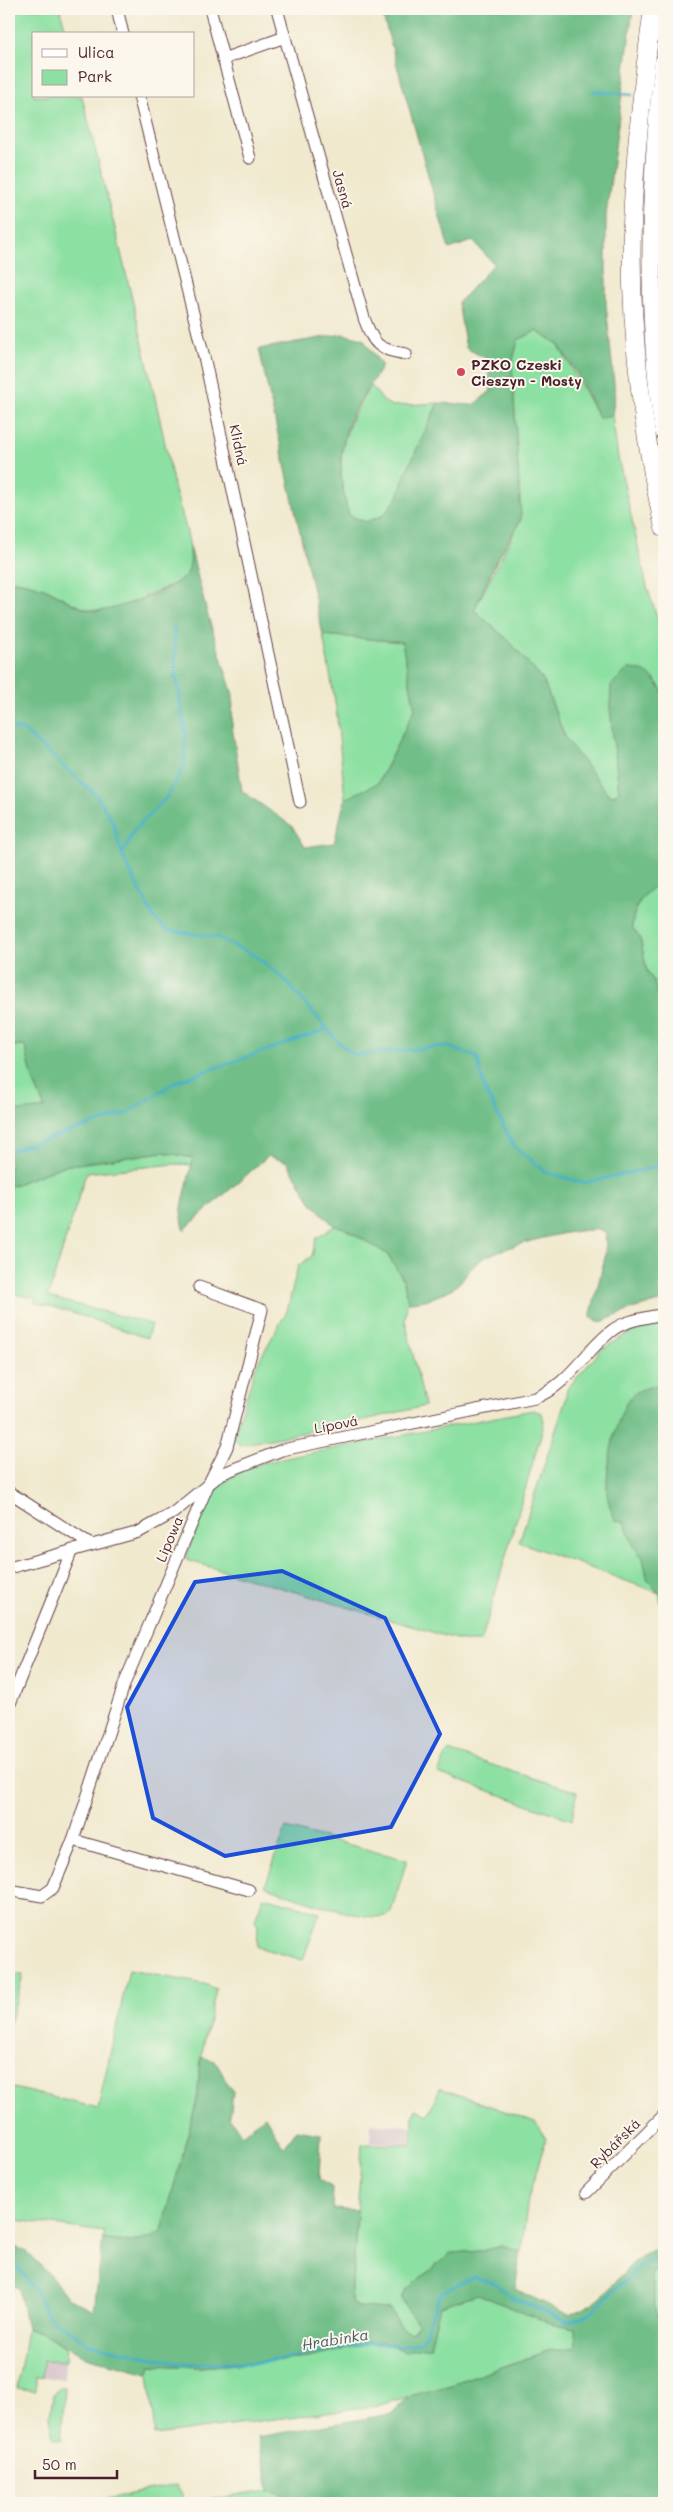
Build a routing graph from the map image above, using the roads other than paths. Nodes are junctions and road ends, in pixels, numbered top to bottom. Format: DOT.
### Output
graph roads {
  1 [pos="117,9"];
  2 [pos="210,9"];
  3 [pos="277,9"];
  4 [pos="653,9"];
  5 [pos="123,32"];
  6 [pos="285,37"];
  7 [pos="223,58"];
  8 [pos="664,62"];
  9 [pos="140,98"];
  10 [pos="250,158"];
  11 [pos="406,354"];
  12 [pos="664,432"];
  13 [pos="664,528"];
  14 [pos="300,802"];
  15 [pos="198,1287"];
  16 [pos="664,1314"];
  17 [pos="208,1485"];
  18 [pos="9,1492"];
  19 [pos="90,1545"];
  20 [pos="72,1550"];
  21 [pos="9,1568"];
  22 [pos="9,1706"];
  23 [pos="73,1840"];
  24 [pos="9,1890"];
  25 [pos="248,1890"];
  26 [pos="664,2114"];
  27 [pos="586,2193"];
  1 -- 5 [label="street"];
  2 -- 7 [label="street"];
  3 -- 6 [label="street, Jasná"];
  4 -- 13 [label="highway"];
  6 -- 7 [label="street"];
  6 -- 11 [label="street, Jasná"];
  7 -- 10 [label="street"];
  8 -- 12 [label="highway"];
  9 -- 14 [label="street, Klidná"];
  15 -- 17 [label="street, Lipowa"];
  16 -- 17 [label="street, Lípová"];
  17 -- 19 [label="street, Lípová"];
  17 -- 23 [label="street, Lipowa"];
  18 -- 19 [label="street"];
  19 -- 20 [label="street, Lípová"];
  20 -- 21 [label="street, Lípová"];
  20 -- 22 [label="street"];
  23 -- 24 [label="street, Lipowa"];
  23 -- 25 [label="street"];
  26 -- 27 [label="street, Rybářská"];
}
